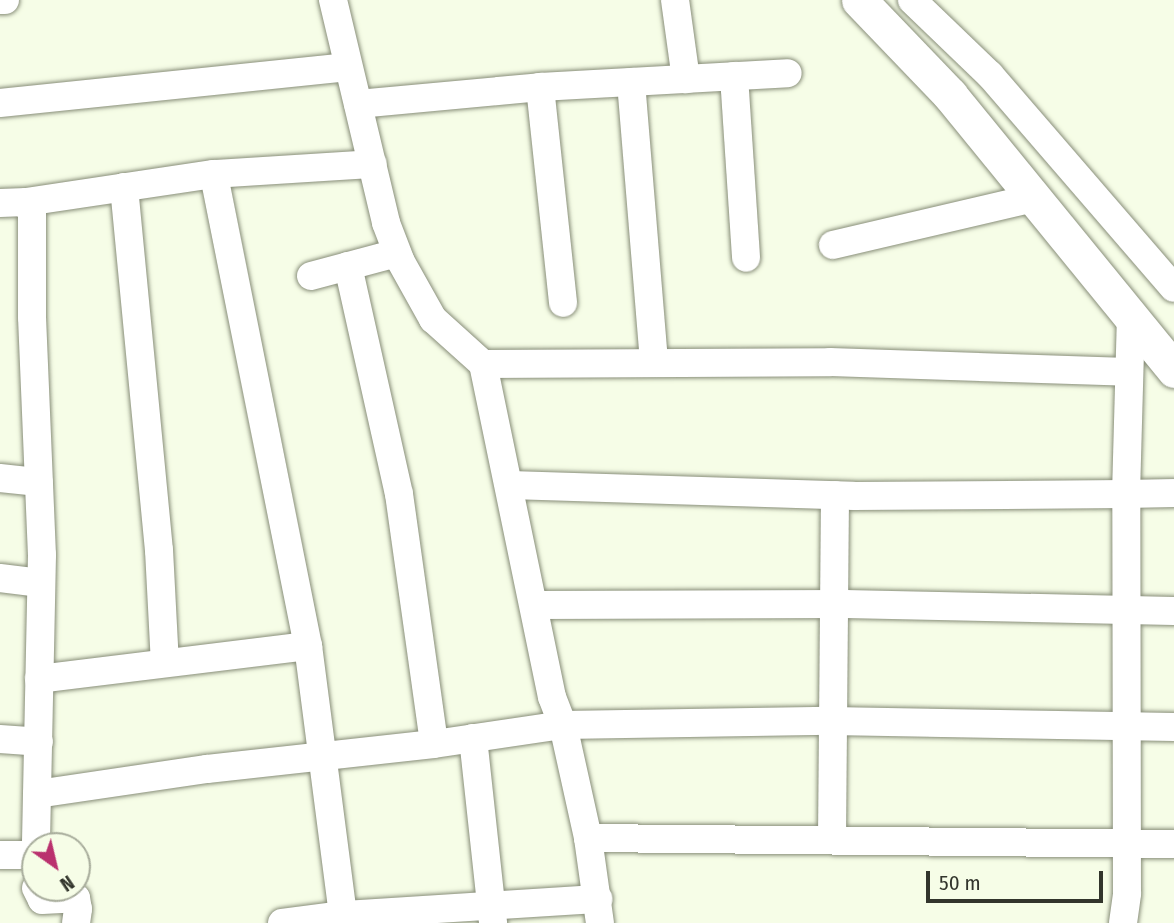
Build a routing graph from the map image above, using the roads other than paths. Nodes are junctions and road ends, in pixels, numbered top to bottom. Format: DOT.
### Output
graph roads {
  1 [pos="5,0"];
  2 [pos="333,0"];
  3 [pos="675,0"];
  4 [pos="859,0"];
  5 [pos="912,0"];
  6 [pos="0,1"];
  7 [pos="348,67"];
  8 [pos="788,73"];
  9 [pos="734,76"];
  10 [pos="686,79"];
  11 [pos="631,82"];
  12 [pos="540,87"];
  13 [pos="0,103"];
  14 [pos="358,104"];
  15 [pos="373,164"];
  16 [pos="214,174"];
  17 [pos="124,187"];
  18 [pos="1034,198"];
  19 [pos="13,202"];
  20 [pos="833,245"];
  21 [pos="397,253"];
  22 [pos="746,258"];
  23 [pos="348,266"];
  24 [pos="311,275"];
  25 [pos="1174,288"];
  26 [pos="563,303"];
  27 [pos="1131,319"];
  28 [pos="654,362"];
  29 [pos="484,364"];
  30 [pos="1174,370"];
  31 [pos="1128,372"];
  32 [pos="0,478"];
  33 [pos="39,482"];
  34 [pos="510,485"];
  35 [pos="1126,494"];
  36 [pos="1174,494"];
  37 [pos="835,495"];
  38 [pos="0,578"];
  39 [pos="41,583"];
  40 [pos="833,604"];
  41 [pos="535,605"];
  42 [pos="1128,611"];
  43 [pos="1174,611"];
  44 [pos="308,646"];
  45 [pos="165,663"];
  46 [pos="38,679"];
  47 [pos="830,721"];
  48 [pos="563,725"];
  49 [pos="1174,727"];
  50 [pos="1125,728"];
  51 [pos="473,738"];
  52 [pos="0,739"];
  53 [pos="39,742"];
  54 [pos="434,744"];
  55 [pos="323,754"];
  56 [pos="37,794"];
  57 [pos="36,832"];
  58 [pos="588,838"];
  59 [pos="832,839"];
  60 [pos="1127,844"];
  61 [pos="1174,844"];
  62 [pos="0,855"];
  63 [pos="21,856"];
  64 [pos="77,902"];
  65 [pos="600,911"];
  66 [pos="492,914"];
  67 [pos="343,915"];
  68 [pos="76,923"];
  69 [pos="282,923"];
  70 [pos="1123,923"];
  1 -- 6 [label="street"];
  2 -- 7 [label="street"];
  3 -- 10 [label="street"];
  4 -- 18 [label="street"];
  5 -- 25 [label="street"];
  7 -- 13 [label="street"];
  7 -- 14 [label="street"];
  8 -- 9 [label="street"];
  9 -- 10 [label="street"];
  9 -- 22 [label="street"];
  10 -- 11 [label="street"];
  11 -- 12 [label="street"];
  11 -- 28 [label="street"];
  12 -- 14 [label="street"];
  12 -- 26 [label="street"];
  14 -- 15 [label="street"];
  15 -- 16 [label="street"];
  15 -- 21 [label="street"];
  16 -- 17 [label="street"];
  16 -- 44 [label="street"];
  17 -- 19 [label="street"];
  17 -- 45 [label="street"];
  18 -- 20 [label="street"];
  18 -- 27 [label="street"];
  19 -- 33 [label="street"];
  21 -- 23 [label="street"];
  21 -- 29 [label="street"];
  23 -- 24 [label="street"];
  23 -- 54 [label="street"];
  27 -- 30 [label="street"];
  27 -- 31 [label="street"];
  28 -- 29 [label="street"];
  28 -- 31 [label="street"];
  29 -- 34 [label="street"];
  31 -- 35 [label="street"];
  32 -- 33 [label="street"];
  33 -- 39 [label="street"];
  34 -- 37 [label="street"];
  34 -- 41 [label="street"];
  35 -- 36 [label="street"];
  35 -- 37 [label="street"];
  35 -- 42 [label="street"];
  37 -- 40 [label="street"];
  38 -- 39 [label="street"];
  39 -- 46 [label="street"];
  40 -- 41 [label="street"];
  40 -- 42 [label="street"];
  40 -- 47 [label="street"];
  41 -- 48 [label="street"];
  42 -- 43 [label="street"];
  42 -- 50 [label="street"];
  44 -- 45 [label="street"];
  44 -- 55 [label="street"];
  45 -- 46 [label="street"];
  46 -- 53 [label="street"];
  47 -- 48 [label="street"];
  47 -- 50 [label="street"];
  47 -- 59 [label="street"];
  48 -- 51 [label="street"];
  48 -- 58 [label="street"];
  49 -- 50 [label="street"];
  50 -- 60 [label="street"];
  51 -- 54 [label="street"];
  51 -- 66 [label="street"];
  52 -- 53 [label="street"];
  53 -- 56 [label="street"];
  54 -- 55 [label="street"];
  55 -- 56 [label="street"];
  55 -- 67 [label="street"];
  56 -- 57 [label="street"];
  58 -- 59 [label="street"];
  58 -- 65 [label="street"];
  59 -- 60 [label="street"];
  60 -- 61 [label="street"];
  60 -- 70 [label="street"];
  62 -- 63 [label="street"];
  64 -- 68 [label="street"];
  65 -- 66 [label="street"];
  66 -- 67 [label="street"];
  67 -- 69 [label="street"];
}
